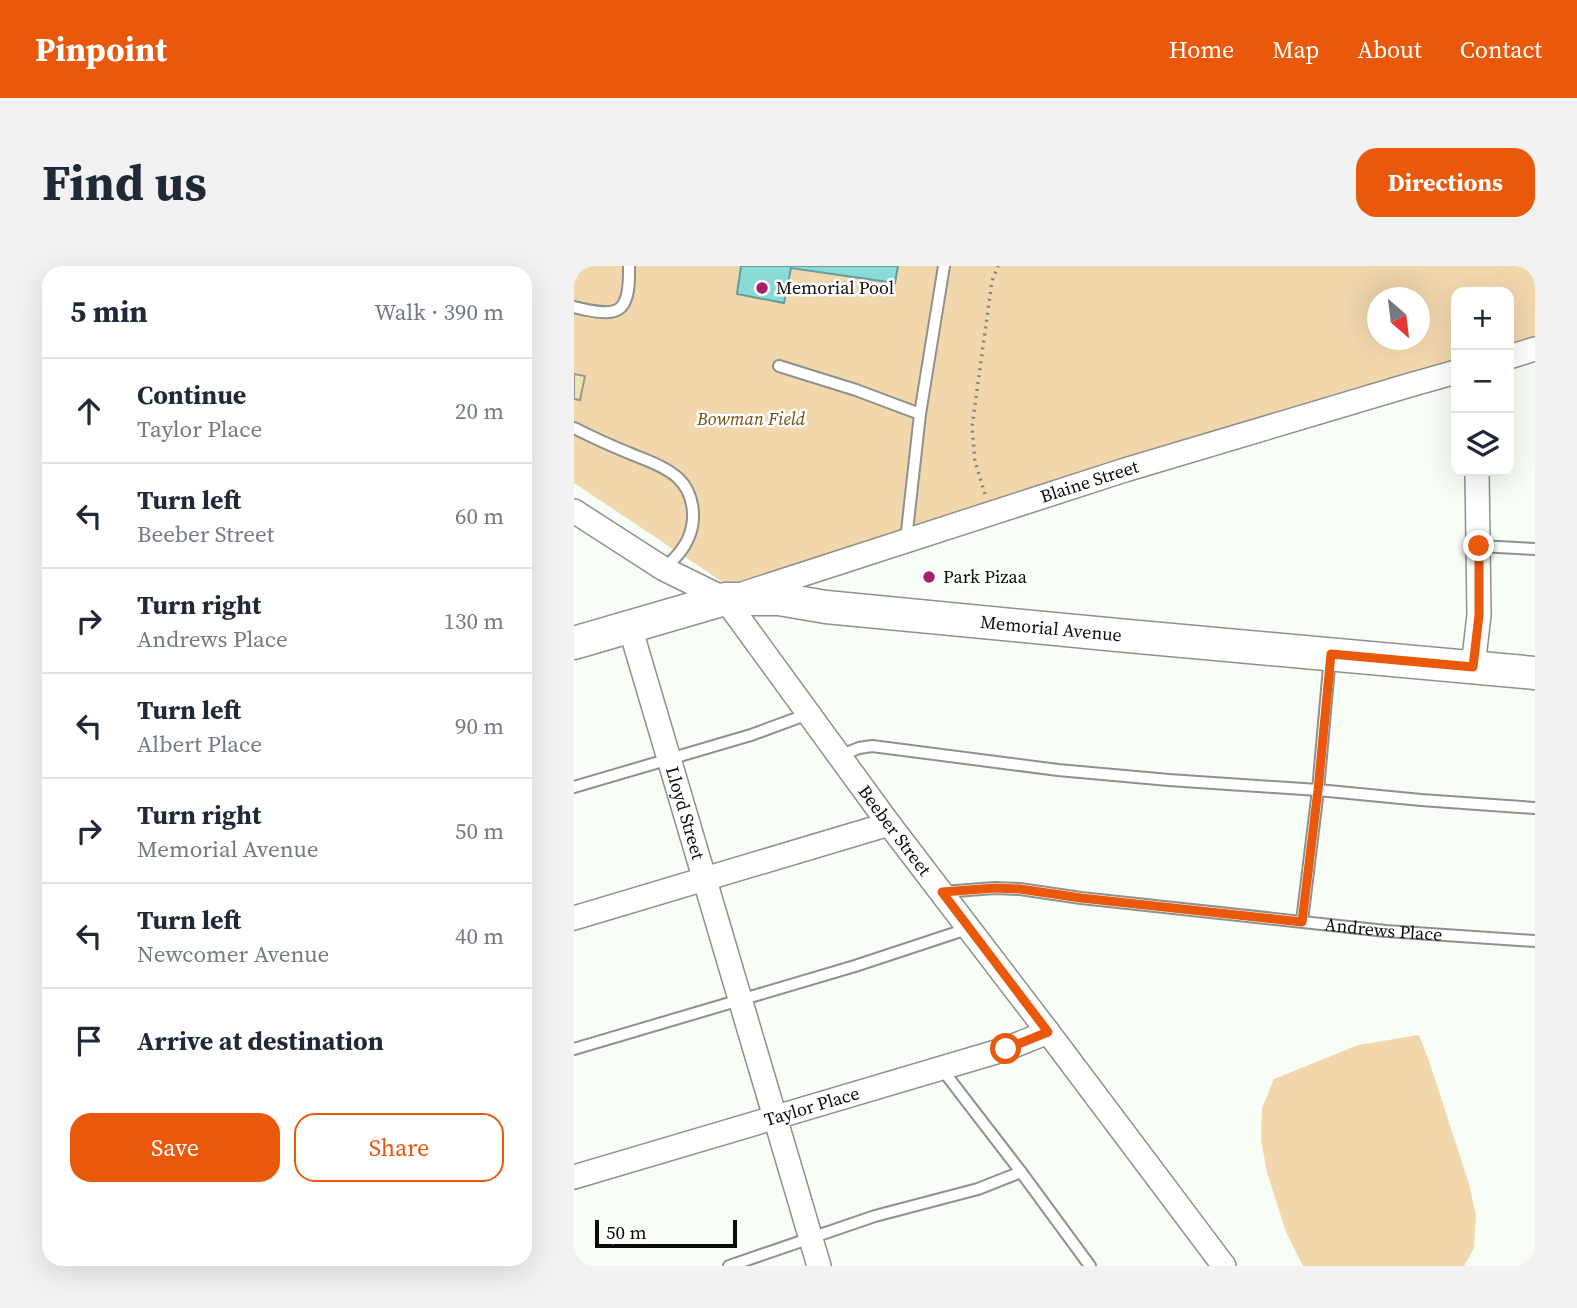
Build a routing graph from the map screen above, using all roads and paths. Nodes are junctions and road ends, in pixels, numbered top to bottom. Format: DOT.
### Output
graph roads {
  1 [pos="628,266"];
  2 [pos="944,266"];
  3 [pos="999,266"];
  4 [pos="574,307"];
  5 [pos="1535,349"];
  6 [pos="1514,355"];
  7 [pos="779,366"];
  8 [pos="1451,373"];
  9 [pos="920,414"];
  10 [pos="574,428"];
  11 [pos="1477,476"];
  12 [pos="574,511"];
  13 [pos="990,513"];
  14 [pos="906,540"];
  15 [pos="1479,546"];
  16 [pos="1535,548"];
  17 [pos="664,569"];
  18 [pos="725,599"];
  19 [pos="631,627"];
  20 [pos="574,643"];
  21 [pos="1331,654"];
  22 [pos="1473,667"];
  23 [pos="1535,673"];
  24 [pos="808,714"];
  25 [pos="839,756"];
  26 [pos="669,758"];
  27 [pos="574,788"];
  28 [pos="1318,790"];
  29 [pos="1535,808"];
  30 [pos="889,824"];
  31 [pos="705,879"];
  32 [pos="942,892"];
  33 [pos="574,918"];
  34 [pos="1302,922"];
  35 [pos="970,928"];
  36 [pos="1535,941"];
  37 [pos="740,999"];
  38 [pos="1048,1032"];
  39 [pos="574,1049"];
  40 [pos="941,1068"];
  41 [pos="775,1118"];
  42 [pos="1021,1172"];
  43 [pos="574,1178"];
  44 [pos="810,1239"];
  45 [pos="729,1266"];
  46 [pos="819,1266"];
  47 [pos="1090,1266"];
  48 [pos="1224,1266"];
  1 -- 4 [label="lane"];
  2 -- 9 [label="lane"];
  3 -- 13 [label="path"];
  5 -- 6 [label="street"];
  7 -- 9 [label="lane"];
  8 -- 13 [label="street, Blaine Street"];
  9 -- 14 [label="lane"];
  10 -- 17 [label="lane"];
  11 -- 15 [label="street"];
  12 -- 17 [label="street, Beeber Street"];
  13 -- 14 [label="street, Blaine Street"];
  14 -- 18 [label="street, Blaine Street"];
  15 -- 16 [label="lane"];
  15 -- 22 [label="street"];
  17 -- 18 [label="street, Beeber Street"];
  18 -- 19 [label="street, Memorial Avenue"];
  18 -- 21 [label="street, Memorial Avenue"];
  18 -- 24 [label="street, Beeber Street"];
  19 -- 20 [label="street, Memorial Avenue"];
  19 -- 26 [label="street, Lloyd Street"];
  21 -- 22 [label="street, Memorial Avenue"];
  21 -- 28 [label="lane"];
  22 -- 23 [label="street, Memorial Avenue"];
  24 -- 25 [label="street, Beeber Street"];
  24 -- 26 [label="lane"];
  25 -- 28 [label="lane"];
  25 -- 30 [label="street, Beeber Street"];
  26 -- 27 [label="lane"];
  26 -- 31 [label="street, Lloyd Street"];
  28 -- 29 [label="lane"];
  28 -- 34 [label="lane"];
  30 -- 31 [label="street"];
  30 -- 32 [label="street, Beeber Street"];
  31 -- 33 [label="street"];
  31 -- 37 [label="street, Lloyd Street"];
  32 -- 34 [label="lane, Andrews Place"];
  32 -- 35 [label="street, Beeber Street"];
  34 -- 36 [label="lane, Andrews Place"];
  35 -- 37 [label="lane"];
  35 -- 38 [label="street, Beeber Street"];
  37 -- 39 [label="lane"];
  37 -- 41 [label="street, Lloyd Street"];
  38 -- 40 [label="street, Taylor Place"];
  38 -- 48 [label="street, Beeber Street"];
  40 -- 41 [label="street, Taylor Place"];
  40 -- 42 [label="lane"];
  41 -- 43 [label="street, Taylor Place"];
  41 -- 44 [label="street, Lloyd Street"];
  42 -- 44 [label="lane"];
  42 -- 47 [label="lane"];
  44 -- 45 [label="lane"];
  44 -- 46 [label="street, Lloyd Street"];
}
